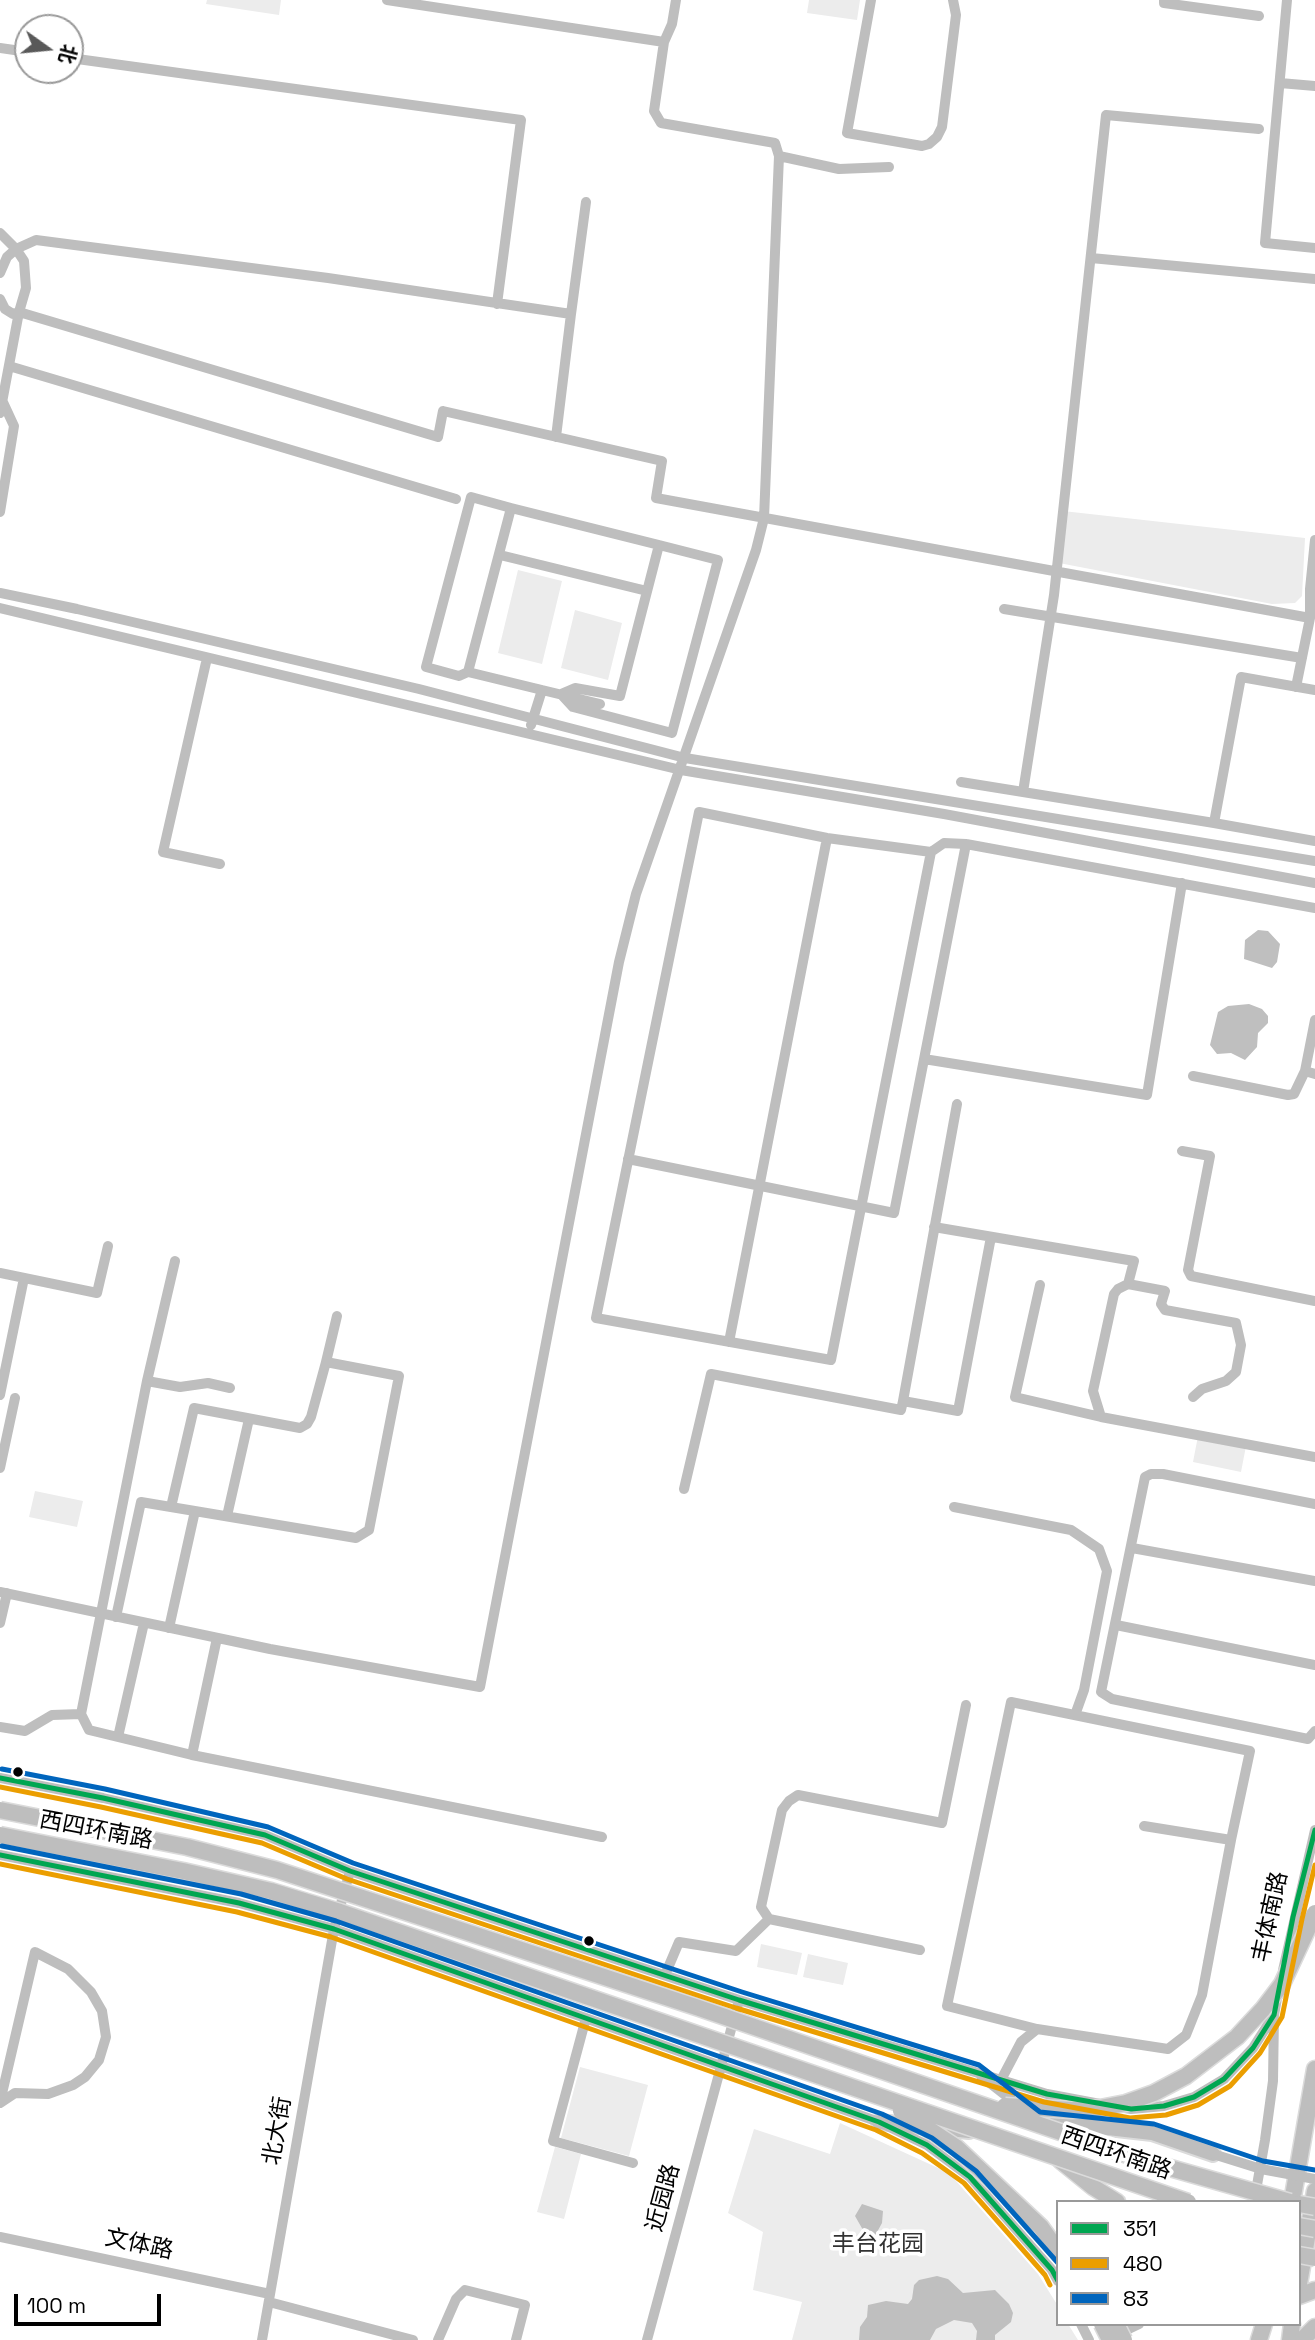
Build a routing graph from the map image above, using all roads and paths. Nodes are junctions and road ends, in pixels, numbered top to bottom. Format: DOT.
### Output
graph roads {
  1 [pos="387,0"];
  2 [pos="676,0"];
  3 [pos="870,0"];
  4 [pos="953,0"];
  5 [pos="1164,0"];
  6 [pos="1287,0"];
  7 [pos="1259,16"];
  8 [pos="664,41"];
  9 [pos="84,60"];
  10 [pos="1280,83"];
  11 [pos="1315,86"];
  12 [pos="1259,130"];
  13 [pos="779,156"];
  14 [pos="889,167"];
  15 [pos="586,202"];
  16 [pos="0,233"];
  17 [pos="1315,248"];
  18 [pos="16,249"];
  19 [pos="1091,258"];
  20 [pos="0,273"];
  21 [pos="1315,279"];
  22 [pos="0,299"];
  23 [pos="496,304"];
  24 [pos="19,312"];
  25 [pos="570,314"];
  26 [pos="9,366"];
  27 [pos="2,400"];
  28 [pos="0,413"];
  29 [pos="555,436"];
  30 [pos="456,499"];
  31 [pos="512,508"];
  32 [pos="0,512"];
  33 [pos="764,518"];
  34 [pos="1315,540"];
  35 [pos="659,545"];
  36 [pos="500,555"];
  37 [pos="1056,572"];
  38 [pos="1312,589"];
  39 [pos="647,592"];
  40 [pos="0,593"];
  41 [pos="0,608"];
  42 [pos="1004,609"];
  43 [pos="1051,617"];
  44 [pos="1310,618"];
  45 [pos="207,658"];
  46 [pos="1302,658"];
  47 [pos="468,672"];
  48 [pos="1296,687"];
  49 [pos="542,690"];
  50 [pos="1315,690"];
  51 [pos="561,694"];
  52 [pos="600,704"];
  53 [pos="533,719"];
  54 [pos="528,734"];
  55 [pos="685,758"];
  56 [pos="681,770"];
  57 [pos="961,782"];
  58 [pos="1023,792"];
  59 [pos="1214,822"];
  60 [pos="827,838"];
  61 [pos="1315,841"];
  62 [pos="966,844"];
  63 [pos="931,852"];
  64 [pos="1315,861"];
  65 [pos="220,864"];
  66 [pos="1182,883"];
  67 [pos="1315,883"];
  68 [pos="1315,908"];
  69 [pos="1315,1020"];
  70 [pos="924,1059"];
  71 [pos="1310,1073"];
  72 [pos="1193,1076"];
  73 [pos="957,1104"];
  74 [pos="1182,1151"];
  75 [pos="628,1159"];
  76 [pos="760,1186"];
  77 [pos="862,1207"];
  78 [pos="934,1227"];
  79 [pos="991,1237"];
  80 [pos="108,1246"];
  81 [pos="175,1261"];
  82 [pos="0,1273"];
  83 [pos="24,1278"];
  84 [pos="1128,1284"];
  85 [pos="1040,1285"];
  86 [pos="1315,1301"];
  87 [pos="337,1316"];
  88 [pos="729,1342"];
  89 [pos="326,1362"];
  90 [pos="147,1381"];
  91 [pos="230,1388"];
  92 [pos="0,1395"];
  93 [pos="1193,1397"];
  94 [pos="15,1398"];
  95 [pos="904,1401"];
  96 [pos="1101,1417"];
  97 [pos="249,1419"];
  98 [pos="1315,1457"];
  99 [pos="0,1468"];
  100 [pos="684,1489"];
  101 [pos="1315,1504"];
  102 [pos="171,1507"];
  103 [pos="954,1507"];
  104 [pos="195,1511"];
  105 [pos="227,1516"];
  106 [pos="1132,1548"];
  107 [pos="1315,1581"];
  108 [pos="3,1592"];
  109 [pos="100,1614"];
  110 [pos="117,1617"];
  111 [pos="0,1623"];
  112 [pos="144,1623"];
  113 [pos="1116,1625"];
  114 [pos="169,1628"];
  115 [pos="217,1638"];
  116 [pos="1315,1665"];
  117 [pos="966,1705"];
  118 [pos="81,1714"];
  119 [pos="1075,1715"];
  120 [pos="0,1727"];
  121 [pos="1315,1731"];
  122 [pos="118,1737"];
  123 [pos="192,1755"];
  124 [pos="0,1778"];
  125 [pos="0,1810"];
  126 [pos="1144,1826"];
  127 [pos="107,1830"];
  128 [pos="0,1835"];
  129 [pos="601,1837"];
  130 [pos="1314,1837"];
  131 [pos="1231,1840"];
  132 [pos="0,1855"];
  133 [pos="226,1857"];
  134 [pos="258,1865"];
  135 [pos="183,1871"];
  136 [pos="350,1871"];
  137 [pos="208,1877"];
  138 [pos="344,1890"];
  139 [pos="337,1913"];
  140 [pos="1315,1913"];
  141 [pos="769,1919"];
  142 [pos="334,1929"];
  143 [pos="920,1950"];
  144 [pos="665,1975"];
  145 [pos="739,2000"];
  146 [pos="1274,2015"];
  147 [pos="586,2018"];
  148 [pos="734,2020"];
  149 [pos="1037,2029"];
  150 [pos="726,2046"];
  151 [pos="720,2067"];
  152 [pos="1315,2068"];
  153 [pos="976,2073"];
  154 [pos="1001,2080"];
  155 [pos="885,2100"];
  156 [pos="0,2102"];
  157 [pos="981,2104"];
  158 [pos="1037,2120"];
  159 [pos="880,2122"];
  160 [pos="980,2132"];
  161 [pos="1213,2154"];
  162 [pos="1060,2161"];
  163 [pos="633,2163"];
  164 [pos="1315,2179"];
  165 [pos="1315,2191"];
  166 [pos="1114,2200"];
  167 [pos="1182,2200"];
  168 [pos="1254,2200"];
  169 [pos="1284,2200"];
  170 [pos="1291,2200"];
  171 [pos="1310,2220"];
  172 [pos="1041,2227"];
  173 [pos="0,2237"];
  174 [pos="1056,2238"];
  175 [pos="1056,2248"];
  176 [pos="1301,2272"];
  177 [pos="1056,2277"];
  178 [pos="269,2298"];
  179 [pos="1135,2326"];
  180 [pos="1315,2327"];
  181 [pos="261,2340"];
  182 [pos="413,2340"];
  183 [pos="438,2340"];
  184 [pos="516,2340"];
  185 [pos="647,2340"];
  186 [pos="1107,2340"];
  187 [pos="1302,2340"];
  1 -- 8 [label="street"];
  2 -- 8 [label="street"];
  3 -- 4 [label="street"];
  5 -- 7 [label="street"];
  6 -- 10 [label="street"];
  8 -- 13 [label="street"];
  9 -- 23 [label="street"];
  10 -- 11 [label="street"];
  10 -- 17 [label="street"];
  12 -- 19 [label="street"];
  13 -- 14 [label="street"];
  13 -- 33 [label="street"];
  15 -- 25 [label="street"];
  16 -- 18 [label="street"];
  18 -- 20 [label="street"];
  18 -- 23 [label="street"];
  18 -- 24 [label="street"];
  19 -- 21 [label="street"];
  19 -- 37 [label="street"];
  22 -- 24 [label="street"];
  23 -- 25 [label="street"];
  24 -- 26 [label="street"];
  24 -- 29 [label="street"];
  25 -- 29 [label="street"];
  26 -- 27 [label="street"];
  26 -- 30 [label="street"];
  27 -- 28 [label="street"];
  27 -- 32 [label="street"];
  29 -- 33 [label="street"];
  31 -- 35 [label="street"];
  31 -- 36 [label="street"];
  31 -- 47 [label="street"];
  33 -- 37 [label="street"];
  33 -- 55 [label="street"];
  34 -- 38 [label="street"];
  35 -- 39 [label="street"];
  35 -- 51 [label="street"];
  36 -- 39 [label="street"];
  36 -- 47 [label="street"];
  37 -- 43 [label="street"];
  37 -- 44 [label="street"];
  38 -- 44 [label="street"];
  39 -- 51 [label="street"];
  40 -- 53 [label="street"];
  41 -- 45 [label="street"];
  42 -- 43 [label="street"];
  43 -- 46 [label="street"];
  43 -- 58 [label="street"];
  44 -- 46 [label="street"];
  45 -- 54 [label="street"];
  45 -- 65 [label="street"];
  46 -- 48 [label="street"];
  47 -- 49 [label="street"];
  48 -- 50 [label="street"];
  48 -- 59 [label="street"];
  49 -- 51 [label="street"];
  49 -- 53 [label="street"];
  51 -- 52 [label="street"];
  53 -- 54 [label="street"];
  53 -- 55 [label="street"];
  54 -- 56 [label="street"];
  55 -- 56 [label="street"];
  55 -- 64 [label="street"];
  56 -- 67 [label="street"];
  56 -- 115 [label="street"];
  57 -- 58 [label="street"];
  58 -- 59 [label="street"];
  59 -- 61 [label="street"];
  60 -- 63 [label="street"];
  60 -- 75 [label="street"];
  60 -- 76 [label="street"];
  62 -- 63 [label="street"];
  62 -- 66 [label="street"];
  62 -- 70 [label="street"];
  63 -- 77 [label="street"];
  66 -- 68 [label="street"];
  66 -- 70 [label="street"];
  69 -- 71 [label="street"];
  70 -- 77 [label="street"];
  71 -- 72 [label="street"];
  73 -- 78 [label="street"];
  74 -- 86 [label="street"];
  75 -- 76 [label="street"];
  75 -- 88 [label="street"];
  76 -- 77 [label="street"];
  76 -- 88 [label="street"];
  77 -- 88 [label="street"];
  78 -- 79 [label="street"];
  78 -- 95 [label="street"];
  79 -- 84 [label="street"];
  79 -- 95 [label="street"];
  80 -- 83 [label="street"];
  81 -- 90 [label="street"];
  82 -- 83 [label="street"];
  83 -- 92 [label="street"];
  84 -- 93 [label="street"];
  84 -- 96 [label="street"];
  85 -- 96 [label="street"];
  87 -- 89 [label="street"];
  89 -- 97 [label="street"];
  89 -- 105 [label="street"];
  90 -- 91 [label="street"];
  90 -- 109 [label="street"];
  94 -- 99 [label="street"];
  95 -- 100 [label="street"];
  96 -- 98 [label="street"];
  97 -- 102 [label="street"];
  97 -- 105 [label="street"];
  101 -- 106 [label="street"];
  102 -- 104 [label="street"];
  102 -- 110 [label="street"];
  103 -- 119 [label="street"];
  104 -- 105 [label="street"];
  104 -- 114 [label="street"];
  106 -- 107 [label="street"];
  106 -- 113 [label="street"];
  108 -- 109 [label="street"];
  108 -- 111 [label="street"];
  109 -- 110 [label="street"];
  109 -- 118 [label="street"];
  110 -- 112 [label="street"];
  112 -- 114 [label="street"];
  112 -- 122 [label="street"];
  113 -- 116 [label="street"];
  113 -- 121 [label="street"];
  114 -- 115 [label="street"];
  115 -- 123 [label="street"];
  117 -- 141 [label="street"];
  118 -- 120 [label="street"];
  118 -- 122 [label="street"];
  119 -- 131 [label="street"];
  119 -- 149 [label="street"];
  122 -- 123 [label="street"];
  123 -- 129 [label="street"];
  124 -- 136 [label="street, 西四环南路"];
  125 -- 127 [label="highway, 西四环南路, bridge"];
  126 -- 131 [label="street"];
  127 -- 133 [label="main road, 西四环南路"];
  128 -- 135 [label="highway, 西四环南路, bridge"];
  130 -- 146 [label="street, 丰体南路"];
  131 -- 149 [label="street"];
  132 -- 142 [label="street, 西四环南路"];
  133 -- 134 [label="highway, 西四环南路, bridge"];
  134 -- 138 [label="main road, 西四环南路"];
  134 -- 157 [label="highway, 西四环南路, bridge"];
  135 -- 137 [label="main road, 西四环南路"];
  136 -- 138 [label="street, 北大街"];
  136 -- 144 [label="street, 西四环南路"];
  137 -- 139 [label="main road, 西四环南路"];
  137 -- 155 [label="highway, 西四环南路, bridge"];
  138 -- 139 [label="street, 北大街"];
  138 -- 148 [label="main road, 西四环南路"];
  139 -- 142 [label="street, 北大街"];
  139 -- 150 [label="main road, 西四环南路"];
  140 -- 157 [label="highway, bridge"];
  141 -- 143 [label="street"];
  141 -- 144 [label="street"];
  142 -- 147 [label="street, 西四环南路"];
  142 -- 178 [label="street, 北大街"];
  144 -- 145 [label="street, 西四环南路"];
  145 -- 148 [label="street, 近园路"];
  145 -- 153 [label="street, 西四环南路"];
  146 -- 154 [label="street"];
  146 -- 168 [label="street"];
  147 -- 151 [label="street, 西四环南路"];
  147 -- 163 [label="street"];
  148 -- 150 [label="street, 近园路"];
  148 -- 158 [label="main road, 西四环南路"];
  149 -- 154 [label="street"];
  150 -- 151 [label="street, 近园路"];
  150 -- 160 [label="main road, 西四环南路"];
  151 -- 159 [label="street, 西四环南路"];
  151 -- 185 [label="street, 近园路"];
  152 -- 170 [label="highway"];
  153 -- 154 [label="street"];
  153 -- 158 [label="street, 西四环南路"];
  155 -- 167 [label="highway, 西四环南路, bridge"];
  155 -- 172 [label="highway, bridge"];
  156 -- 156 [label="street"];
  157 -- 169 [label="highway, 西四环南路, bridge"];
  158 -- 161 [label="main road, 西四环南路"];
  159 -- 160 [label="main road"];
  159 -- 177 [label="street, 西四环南路"];
  160 -- 162 [label="main road, 西四环南路"];
  161 -- 164 [label="street, 西四环南路, bridge"];
  162 -- 166 [label="highway"];
  165 -- 171 [label="highway"];
  171 -- 176 [label="highway"];
  172 -- 174 [label="highway, bridge"];
  172 -- 175 [label="highway, bridge"];
  173 -- 178 [label="street, 文体路"];
  178 -- 181 [label="street, 北大街"];
  178 -- 182 [label="street, 文体路"];
  179 -- 186 [label="street"];
  180 -- 187 [label="highway"];
  183 -- 184 [label="street"];
}
